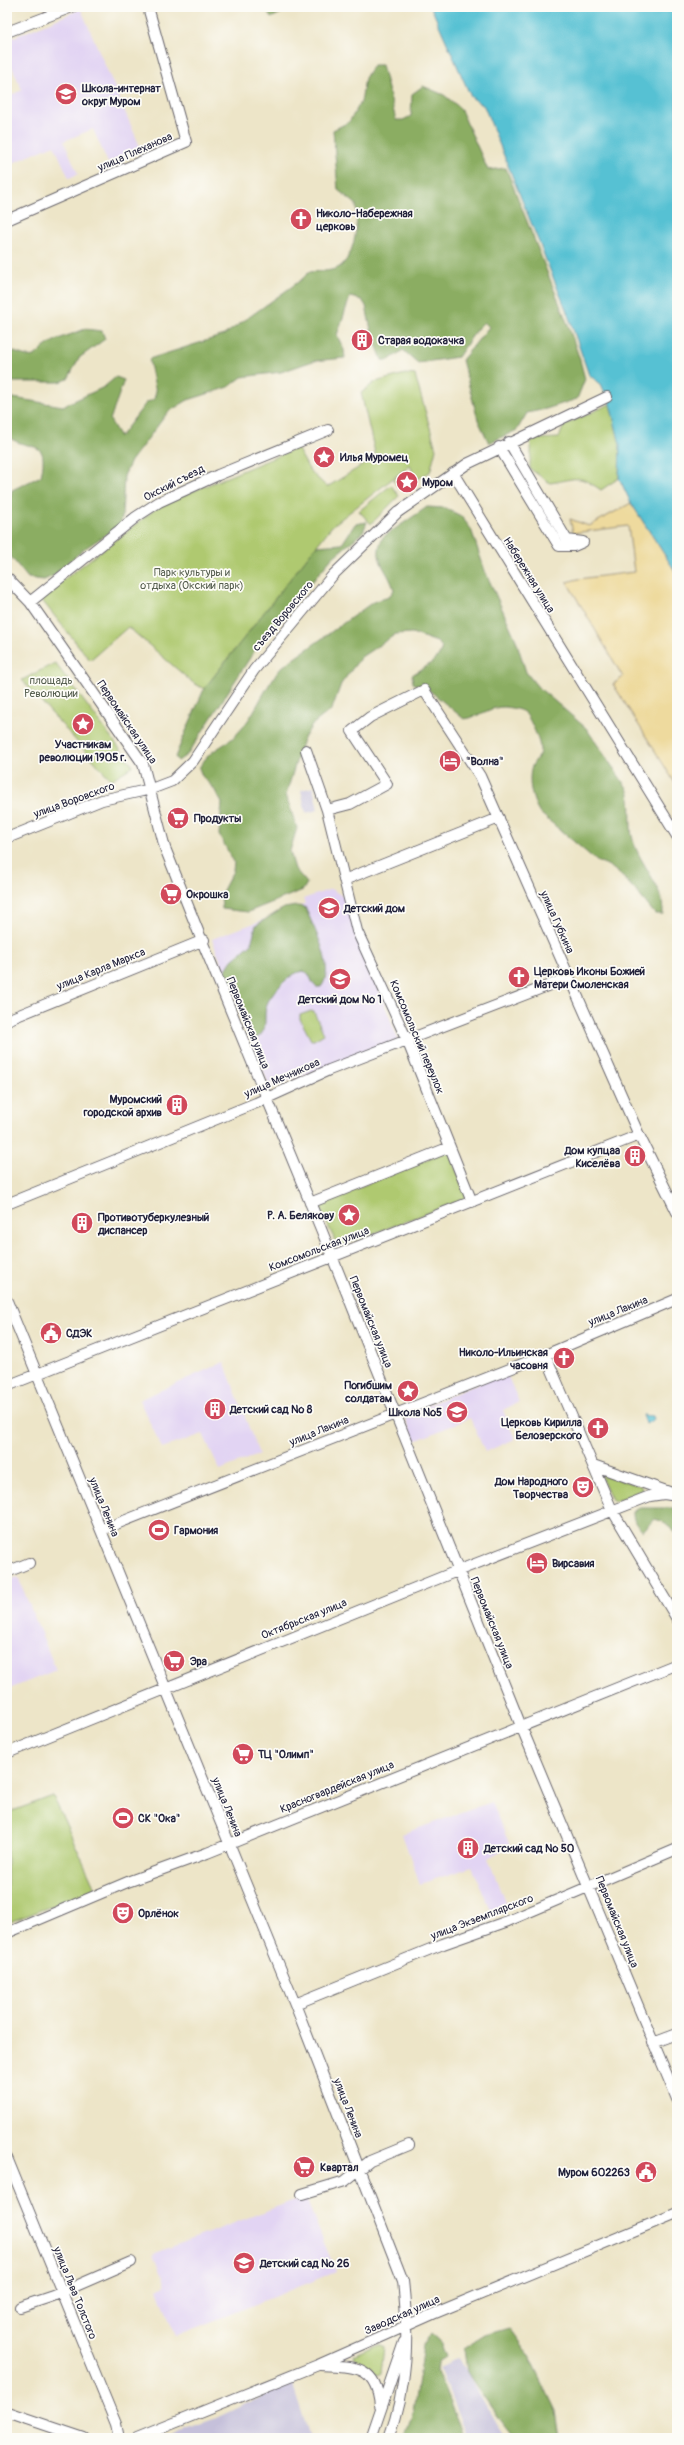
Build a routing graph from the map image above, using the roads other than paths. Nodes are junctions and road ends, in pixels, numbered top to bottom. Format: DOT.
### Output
graph roads {
  1 [pos="72,7"];
  2 [pos="148,7"];
  3 [pos="7,32"];
  4 [pos="7,220"];
  5 [pos="607,397"];
  6 [pos="328,430"];
  7 [pos="509,442"];
  8 [pos="499,447"];
  9 [pos="453,472"];
  10 [pos="7,578"];
  11 [pos="30,602"];
  12 [pos="306,750"];
  13 [pos="151,789"];
  14 [pos="327,810"];
  15 [pos="498,818"];
  16 [pos="677,836"];
  17 [pos="7,838"];
  18 [pos="344,880"];
  19 [pos="203,940"];
  20 [pos="568,978"];
  21 [pos="7,1020"];
  22 [pos="407,1040"];
  23 [pos="266,1098"];
  24 [pos="639,1135"];
  25 [pos="450,1147"];
  26 [pos="472,1202"];
  27 [pos="310,1203"];
  28 [pos="7,1204"];
  29 [pos="677,1212"];
  30 [pos="332,1256"];
  31 [pos="677,1299"];
  32 [pos="7,1301"];
  33 [pos="545,1354"];
  34 [pos="36,1374"];
  35 [pos="7,1386"];
  36 [pos="395,1414"];
  37 [pos="593,1465"];
  38 [pos="677,1495"];
  39 [pos="612,1510"];
  40 [pos="101,1530"];
  41 [pos="29,1563"];
  42 [pos="457,1570"];
  43 [pos="7,1572"];
  44 [pos="677,1619"];
  45 [pos="677,1664"];
  46 [pos="165,1689"];
  47 [pos="521,1726"];
  48 [pos="7,1753"];
  49 [pos="229,1843"];
  50 [pos="677,1849"];
  51 [pos="590,1886"];
  52 [pos="7,1933"];
  53 [pos="295,2004"];
  54 [pos="677,2034"];
  55 [pos="653,2043"];
  56 [pos="677,2099"];
  57 [pos="409,2145"];
  58 [pos="7,2158"];
  59 [pos="359,2170"];
  60 [pos="302,2194"];
  61 [pos="677,2212"];
  62 [pos="131,2262"];
  63 [pos="61,2292"];
  64 [pos="20,2307"];
  65 [pos="407,2330"];
  66 [pos="318,2365"];
  67 [pos="395,2368"];
  68 [pos="405,2372"];
  69 [pos="7,2412"];
  70 [pos="380,2412"];
  71 [pos="84,2438"];
  72 [pos="119,2438"];
  73 [pos="137,2438"];
  74 [pos="371,2438"];
  75 [pos="389,2438"];
  1 -- 3 [label="street"];
  2 -- 4 [label="street, улица Плеханова"];
  5 -- 7 [label="street"];
  6 -- 11 [label="street, Окский съезд"];
  7 -- 8 [label="street"];
  7 -- 8 [label="street"];
  8 -- 9 [label="street"];
  9 -- 13 [label="street, съезд Воровского"];
  9 -- 16 [label="street, Набережная улица"];
  10 -- 11 [label="street, Первомайская улица"];
  11 -- 13 [label="street, Первомайская улица"];
  12 -- 14 [label="street, Комсомольский переулок"];
  13 -- 17 [label="street, улица Воровского"];
  13 -- 19 [label="street, Первомайская улица"];
  14 -- 15 [label="street, улица Губкина"];
  14 -- 18 [label="street, Комсомольский переулок"];
  15 -- 18 [label="street"];
  15 -- 20 [label="street, улица Губкина"];
  18 -- 22 [label="street, Комсомольский переулок"];
  19 -- 21 [label="street, улица Карла Маркса"];
  19 -- 23 [label="street, Первомайская улица"];
  20 -- 22 [label="street, улица Мечникова"];
  20 -- 24 [label="street, улица Губкина"];
  22 -- 23 [label="street, улица Мечникова"];
  22 -- 25 [label="street, Комсомольский переулок"];
  23 -- 27 [label="street, Первомайская улица"];
  23 -- 28 [label="street, улица Мечникова"];
  24 -- 26 [label="street, Комсомольская улица"];
  24 -- 29 [label="street, улица Губкина"];
  25 -- 26 [label="street, Комсомольский переулок"];
  25 -- 27 [label="street"];
  26 -- 30 [label="street, Комсомольская улица"];
  27 -- 30 [label="street, Первомайская улица"];
  30 -- 34 [label="street, Комсомольская улица"];
  30 -- 36 [label="street, Первомайская улица"];
  31 -- 33 [label="street, улица Лакина"];
  32 -- 34 [label="street, улица Ленина"];
  33 -- 36 [label="street, улица Лакина"];
  33 -- 37 [label="street"];
  34 -- 35 [label="street, Комсомольская улица"];
  34 -- 40 [label="street, улица Ленина"];
  36 -- 40 [label="street, улица Лакина"];
  36 -- 42 [label="street, Первомайская улица"];
  37 -- 38 [label="street"];
  37 -- 39 [label="street"];
  38 -- 39 [label="street, Октябрьская улица"];
  39 -- 42 [label="street, Октябрьская улица"];
  39 -- 44 [label="street"];
  40 -- 46 [label="street, улица Ленина"];
  41 -- 43 [label="street"];
  42 -- 46 [label="street, Октябрьская улица"];
  42 -- 47 [label="street, Первомайская улица"];
  45 -- 47 [label="street, Красногвардейская улица"];
  46 -- 48 [label="street, Октябрьская улица"];
  46 -- 49 [label="street, улица Ленина"];
  47 -- 49 [label="street, Красногвардейская улица"];
  47 -- 51 [label="street, Первомайская улица"];
  49 -- 52 [label="street, Красногвардейская улица"];
  49 -- 53 [label="street, улица Ленина"];
  50 -- 51 [label="street, улица Экземплярского"];
  51 -- 53 [label="street, улица Экземплярского"];
  51 -- 55 [label="street, Первомайская улица"];
  53 -- 59 [label="street, улица Ленина"];
  54 -- 55 [label="street"];
  55 -- 56 [label="street, Первомайская улица"];
  57 -- 59 [label="street"];
  58 -- 63 [label="street, улица Льва Толстого"];
  59 -- 60 [label="street"];
  59 -- 65 [label="street, улица Ленина"];
  61 -- 65 [label="street, Заводская улица"];
  62 -- 63 [label="street"];
  63 -- 64 [label="street"];
  63 -- 72 [label="street, улица Льва Толстого"];
  65 -- 66 [label="street, Заводская улица"];
  65 -- 67 [label="street"];
  65 -- 68 [label="street, улица Ленина"];
  66 -- 70 [label="street"];
  66 -- 73 [label="street, Заводская улица"];
  67 -- 68 [label="street"];
  67 -- 70 [label="street"];
  68 -- 75 [label="street, улица Ленина"];
  69 -- 71 [label="street"];
  70 -- 74 [label="street"];
}
